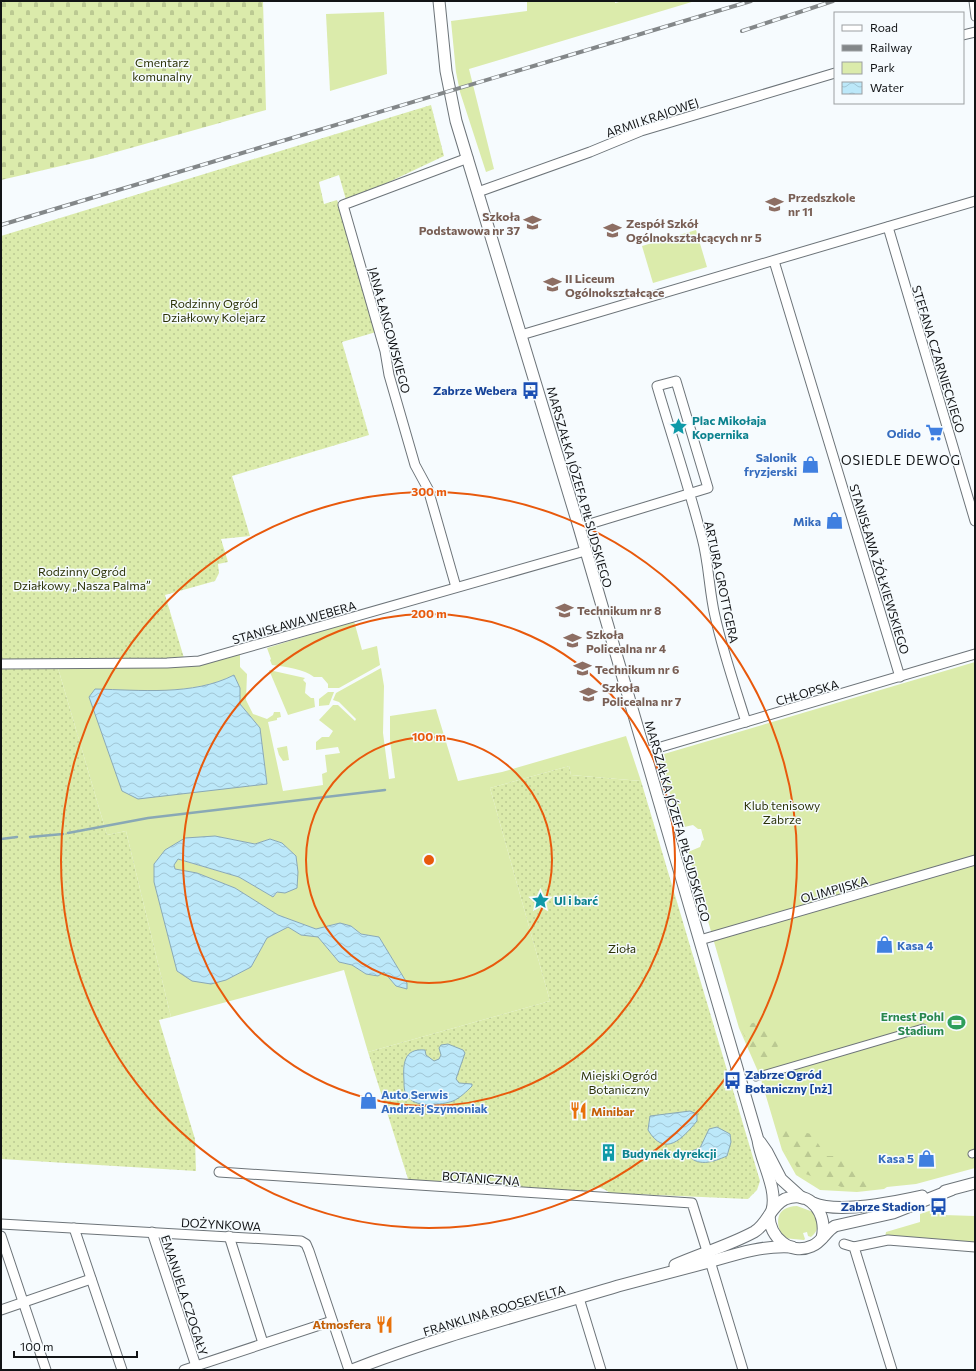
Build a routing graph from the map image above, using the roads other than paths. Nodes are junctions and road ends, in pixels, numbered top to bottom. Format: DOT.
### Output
graph roads {
  1 [pos="439,1"];
  2 [pos="973,1"];
  3 [pos="975,17"];
  4 [pos="975,32"];
  5 [pos="964,36"];
  6 [pos="834,73"];
  7 [pos="468,158"];
  8 [pos="478,192"];
  9 [pos="975,201"];
  10 [pos="888,227"];
  11 [pos="774,261"];
  12 [pos="522,335"];
  13 [pos="689,494"];
  14 [pos="975,521"];
  15 [pos="579,527"];
  16 [pos="585,551"];
  17 [pos="456,587"];
  18 [pos="975,654"];
  19 [pos="1,664"];
  20 [pos="900,677"];
  21 [pos="746,722"];
  22 [pos="644,752"];
  23 [pos="975,860"];
  24 [pos="700,940"];
  25 [pos="923,1028"];
  26 [pos="756,1077"];
  27 [pos="758,1140"];
  28 [pos="219,1172"];
  29 [pos="975,1183"];
  30 [pos="951,1190"];
  31 [pos="806,1200"];
  32 [pos="771,1213"];
  33 [pos="1,1224"];
  34 [pos="74,1228"];
  35 [pos="152,1232"];
  36 [pos="1,1236"];
  37 [pos="229,1236"];
  38 [pos="822,1238"];
  39 [pos="844,1244"];
  40 [pos="792,1247"];
  41 [pos="854,1247"];
  42 [pos="975,1247"];
  43 [pos="709,1256"];
  44 [pos="91,1279"];
  45 [pos="579,1298"];
  46 [pos="23,1302"];
  47 [pos="1,1310"];
  48 [pos="332,1322"];
  49 [pos="263,1343"];
  50 [pos="196,1366"];
  51 [pos="46,1370"];
  52 [pos="122,1370"];
  53 [pos="184,1370"];
  54 [pos="349,1370"];
  55 [pos="352,1370"];
  56 [pos="601,1370"];
  57 [pos="743,1370"];
  58 [pos="892,1370"];
  1 -- 7 [label="street, MARSZAŁKA JÓZEFA PIŁSUDSKIEGO"];
  2 -- 3 [label="street"];
  4 -- 5 [label="street"];
  6 -- 8 [label="street, ARMII KRAJOWEJ"];
  7 -- 8 [label="street, MARSZAŁKA JÓZEFA PIŁSUDSKIEGO"];
  7 -- 17 [label="street, JANA ŁANGOWSKIEGO"];
  8 -- 12 [label="street, MARSZAŁKA JÓZEFA PIŁSUDSKIEGO"];
  9 -- 10 [label="street"];
  10 -- 11 [label="street"];
  10 -- 14 [label="street, STEFANA CZARNIECKIEGO"];
  11 -- 12 [label="street"];
  11 -- 20 [label="street, STANISŁAWA ŻÓŁKIEWSKIEGO"];
  12 -- 15 [label="street, MARSZAŁKA JÓZEFA PIŁSUDSKIEGO"];
  13 -- 13 [label="street"];
  13 -- 15 [label="street"];
  13 -- 21 [label="street, ARTURA GROTTGERA"];
  15 -- 16 [label="street, MARSZAŁKA JÓZEFA PIŁSUDSKIEGO"];
  16 -- 17 [label="street, STANISŁAWA WEBERA"];
  16 -- 22 [label="street, MARSZAŁKA JÓZEFA PIŁSUDSKIEGO"];
  17 -- 19 [label="street, STANISŁAWA WEBERA"];
  18 -- 20 [label="street, CHŁOPSKA"];
  20 -- 21 [label="street, CHŁOPSKA"];
  21 -- 22 [label="street, CHŁOPSKA"];
  22 -- 24 [label="street, MARSZAŁKA JÓZEFA PIŁSUDSKIEGO"];
  23 -- 24 [label="street, OLIMPIJSKA"];
  24 -- 27 [label="street, MARSZAŁKA JÓZEFA PIŁSUDSKIEGO"];
  25 -- 26 [label="street"];
  27 -- 31 [label="street, MARSZAŁKA JÓZEFA PIŁSUDSKIEGO"];
  27 -- 32 [label="street, MARSZAŁKA JÓZEFA PIŁSUDSKIEGO"];
  28 -- 43 [label="street, BOTANICZNA"];
  29 -- 30 [label="street"];
  30 -- 31 [label="street"];
  30 -- 38 [label="street"];
  31 -- 32 [label="street"];
  31 -- 38 [label="street"];
  32 -- 40 [label="street"];
  32 -- 43 [label="street, FRANKLINA ROOSEVELTA"];
  33 -- 34 [label="street, DOŻYNKOWA"];
  34 -- 35 [label="street, DOŻYNKOWA"];
  34 -- 44 [label="street"];
  35 -- 37 [label="street, DOŻYNKOWA"];
  35 -- 50 [label="street, EMANUELA CZOGAŁY"];
  36 -- 46 [label="street"];
  37 -- 48 [label="street, DOŻYNKOWA"];
  37 -- 49 [label="street"];
  38 -- 40 [label="street"];
  39 -- 41 [label="street"];
  40 -- 43 [label="street, FRANKLINA ROOSEVELTA"];
  41 -- 42 [label="street"];
  41 -- 58 [label="street"];
  43 -- 45 [label="street, FRANKLINA ROOSEVELTA"];
  43 -- 57 [label="street"];
  44 -- 46 [label="street"];
  44 -- 52 [label="street"];
  45 -- 55 [label="street, FRANKLINA ROOSEVELTA"];
  45 -- 56 [label="street"];
  46 -- 47 [label="street"];
  46 -- 51 [label="street"];
  48 -- 49 [label="street, EMANUELA CZOGAŁY"];
  48 -- 54 [label="street, DOŻYNKOWA"];
  49 -- 50 [label="street, EMANUELA CZOGAŁY"];
  50 -- 53 [label="street, EMANUELA CZOGAŁY"];
}
